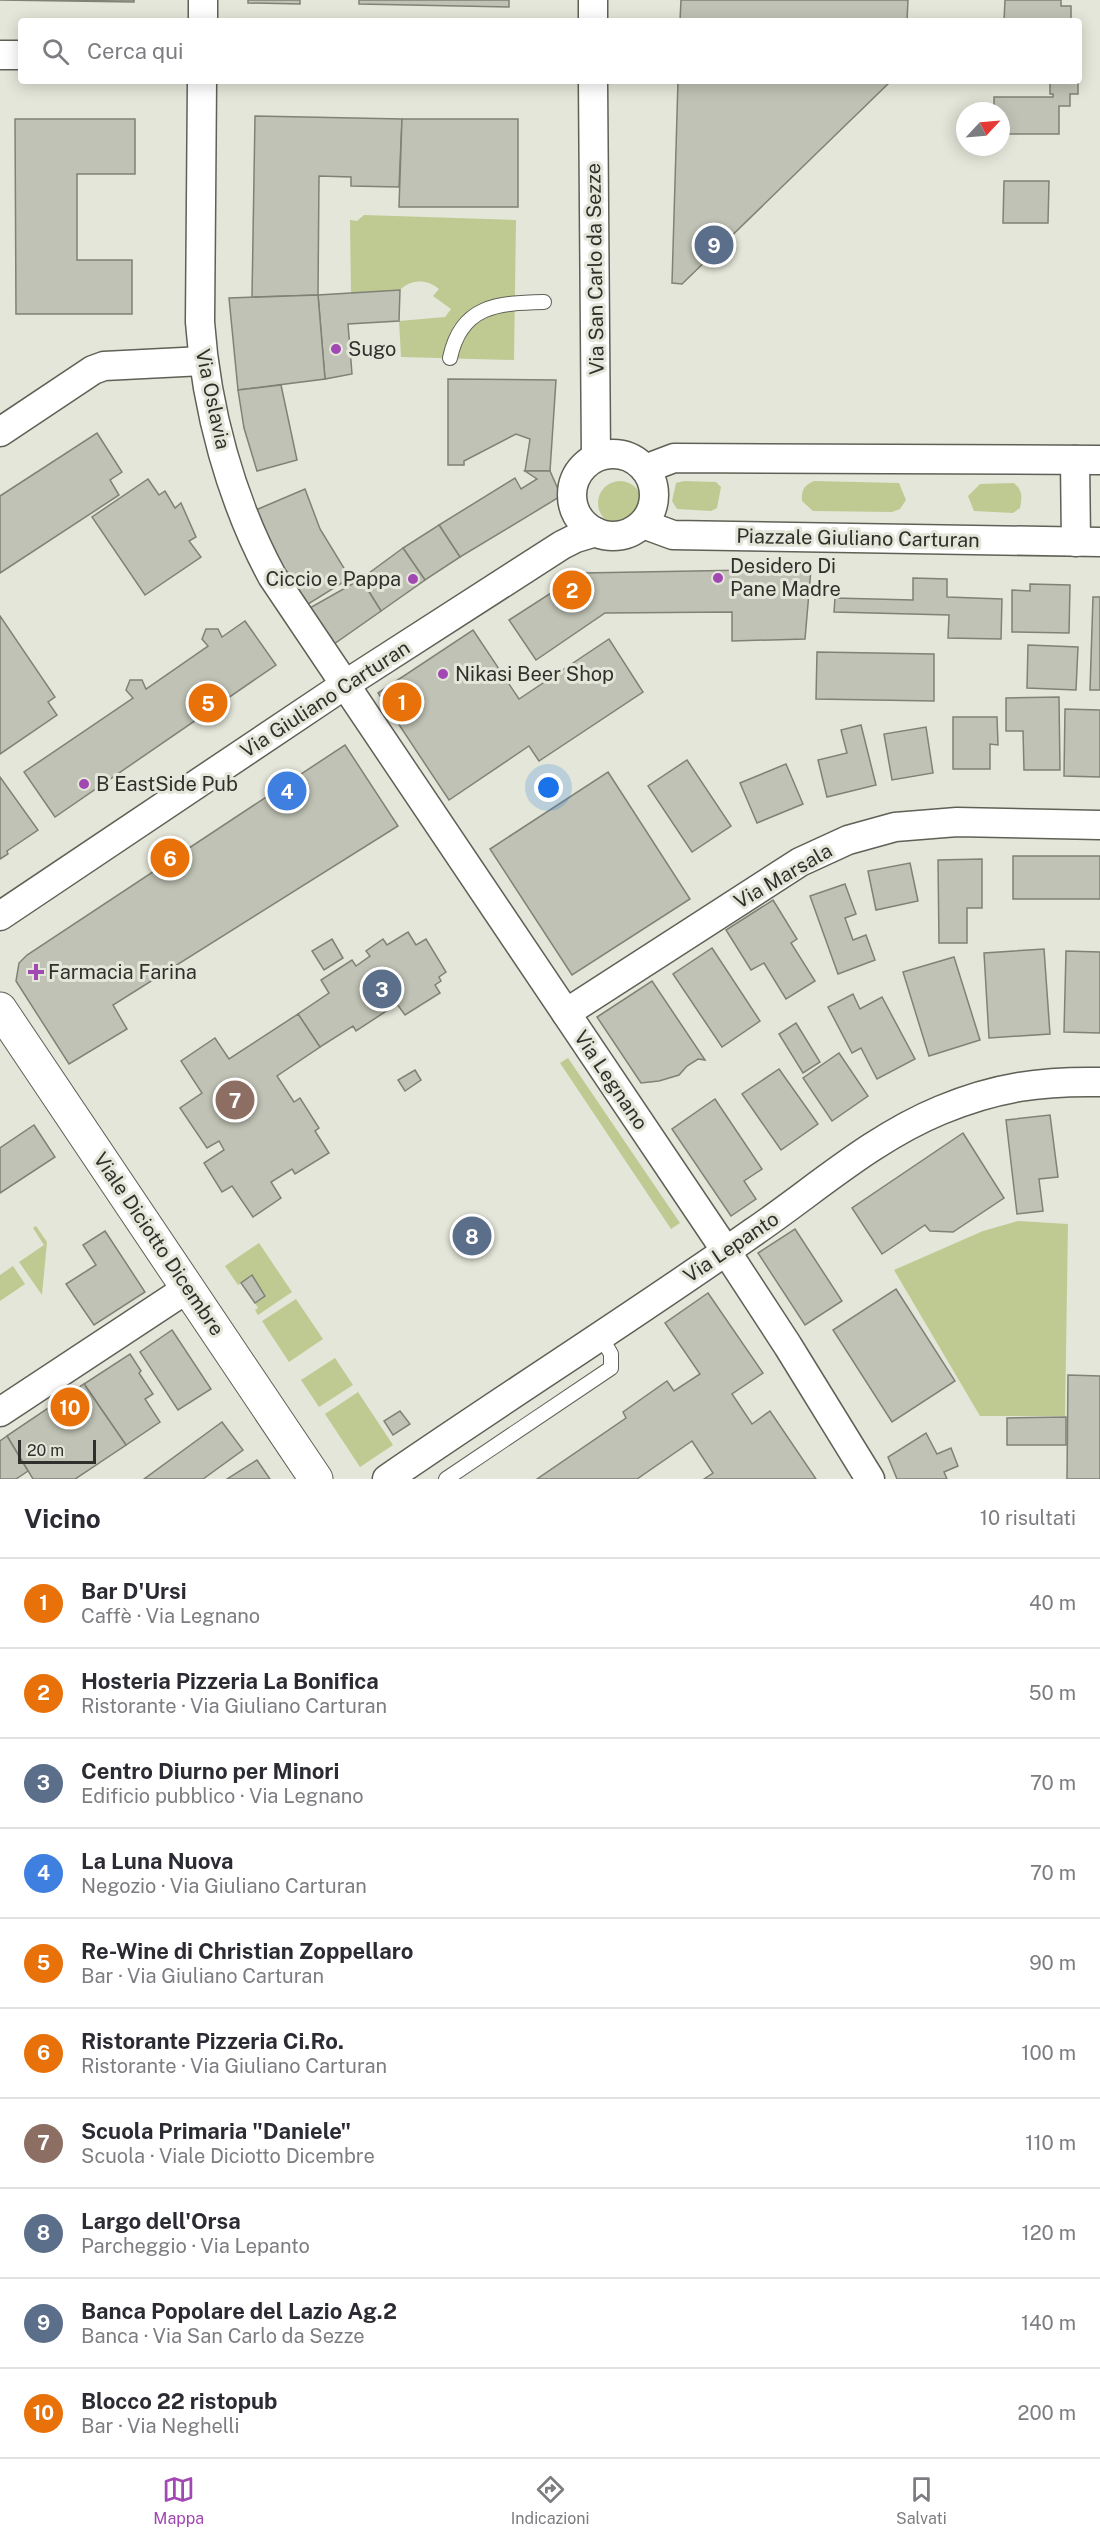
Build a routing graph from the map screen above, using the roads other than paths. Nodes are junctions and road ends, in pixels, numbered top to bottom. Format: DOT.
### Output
graph roads {
  1 [pos="203,0"];
  2 [pos="593,0"];
  3 [pos="203,18"];
  4 [pos="593,18"];
  5 [pos="0,55"];
  6 [pos="18,55"];
  7 [pos="202,84"];
  8 [pos="593,84"];
  9 [pos="544,302"];
  10 [pos="450,358"];
  11 [pos="202,361"];
  12 [pos="0,432"];
  13 [pos="596,457"];
  14 [pos="1087,460"];
  15 [pos="645,469"];
  16 [pos="643,524"];
  17 [pos="596,532"];
  18 [pos="1088,542"];
  19 [pos="346,684"];
  20 [pos="1100,825"];
  21 [pos="0,916"];
  22 [pos="0,1009"];
  23 [pos="566,1013"];
  24 [pos="1100,1082"];
  25 [pos="726,1251"];
  26 [pos="188,1288"];
  27 [pos="600,1335"];
  28 [pos="0,1412"];
  29 [pos="316,1479"];
  30 [pos="387,1479"];
  31 [pos="446,1479"];
  32 [pos="870,1479"];
  1 -- 3 [label="street"];
  2 -- 4 [label="street"];
  5 -- 6 [label="street"];
  7 -- 11 [label="street, Via Oslavia"];
  8 -- 13 [label="street, Via San Carlo da Sezze"];
  9 -- 10 [label="lane"];
  11 -- 12 [label="street"];
  11 -- 19 [label="street, Via Oslavia"];
  13 -- 15 [label="street"];
  13 -- 17 [label="street"];
  14 -- 15 [label="street, Piazzale Giuliano Carturan"];
  14 -- 18 [label="street, Piazzale Giuliano Carturan"];
  15 -- 16 [label="street"];
  16 -- 17 [label="street"];
  16 -- 18 [label="street, Piazzale Giuliano Carturan"];
  17 -- 19 [label="street, Via Giuliano Carturan"];
  19 -- 21 [label="street, Via Giuliano Carturan"];
  19 -- 23 [label="street, Via Legnano"];
  20 -- 23 [label="street, Via Marsala"];
  22 -- 26 [label="main road, Viale Diciotto Dicembre"];
  23 -- 25 [label="street, Via Legnano"];
  24 -- 25 [label="street, Via Lepanto"];
  25 -- 27 [label="street, Via Lepanto"];
  25 -- 32 [label="street, Via Legnano"];
  26 -- 28 [label="street"];
  26 -- 29 [label="main road, Viale Diciotto Dicembre"];
  27 -- 30 [label="street, Via Lepanto"];
  27 -- 31 [label="lane"];
}
